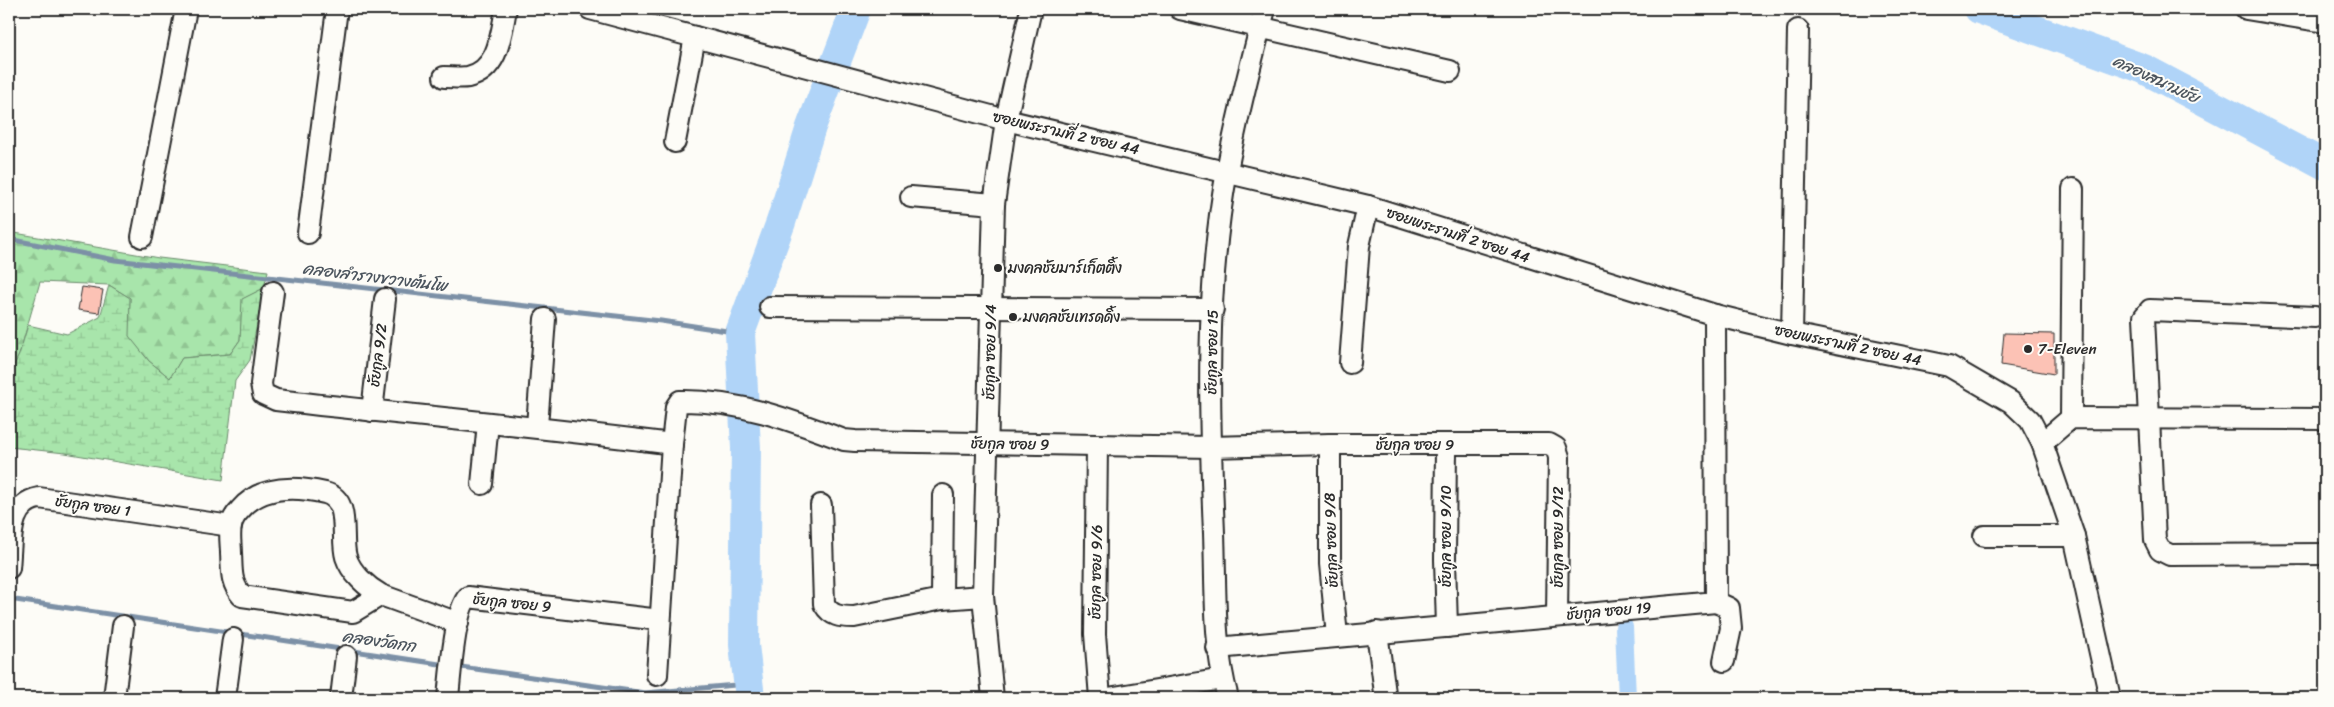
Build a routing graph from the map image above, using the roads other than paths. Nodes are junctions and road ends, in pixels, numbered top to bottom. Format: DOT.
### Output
graph roads {
  1 [pos="186,9"];
  2 [pos="336,9"];
  3 [pos="506,9"];
  4 [pos="590,9"];
  5 [pos="1031,9"];
  6 [pos="1180,9"];
  7 [pos="2246,9"];
  8 [pos="1262,18"];
  9 [pos="2325,22"];
  10 [pos="1798,30"];
  11 [pos="694,37"];
  12 [pos="1450,70"];
  13 [pos="444,77"];
  14 [pos="1006,120"];
  15 [pos="675,142"];
  16 [pos="1227,172"];
  17 [pos="2073,189"];
  18 [pos="911,197"];
  19 [pos="994,204"];
  20 [pos="1368,206"];
  21 [pos="308,233"];
  22 [pos="142,237"];
  23 [pos="274,292"];
  24 [pos="385,299"];
  25 [pos="770,307"];
  26 [pos="991,308"];
  27 [pos="1213,309"];
  28 [pos="1715,315"];
  29 [pos="2315,317"];
  30 [pos="544,319"];
  31 [pos="1792,334"];
  32 [pos="1350,363"];
  33 [pos="372,411"];
  34 [pos="2071,418"];
  35 [pos="2150,418"];
  36 [pos="2325,419"];
  37 [pos="488,423"];
  38 [pos="536,426"];
  39 [pos="989,443"];
  40 [pos="2042,443"];
  41 [pos="672,444"];
  42 [pos="1330,444"];
  43 [pos="1097,445"];
  44 [pos="1446,445"];
  45 [pos="1210,447"];
  46 [pos="1559,457"];
  47 [pos="482,484"];
  48 [pos="943,495"];
  49 [pos="821,504"];
  50 [pos="231,526"];
  51 [pos="1984,536"];
  52 [pos="2074,536"];
  53 [pos="2325,554"];
  54 [pos="9,568"];
  55 [pos="382,595"];
  56 [pos="984,596"];
  57 [pos="942,599"];
  58 [pos="1716,602"];
  59 [pos="1558,616"];
  60 [pos="660,620"];
  61 [pos="458,623"];
  62 [pos="123,626"];
  63 [pos="1447,627"];
  64 [pos="1377,632"];
  65 [pos="1337,636"];
  66 [pos="233,639"];
  67 [pos="1217,648"];
  68 [pos="346,656"];
  69 [pos="1724,661"];
  70 [pos="657,675"];
  71 [pos="1223,679"];
  72 [pos="1385,693"];
  73 [pos="114,698"];
  74 [pos="225,698"];
  75 [pos="341,698"];
  76 [pos="448,698"];
  77 [pos="993,698"];
  78 [pos="1100,698"];
  79 [pos="1110,698"];
  80 [pos="1228,698"];
  81 [pos="2110,698"];
  1 -- 22 [label="street"];
  2 -- 21 [label="street"];
  3 -- 13 [label="street"];
  4 -- 11 [label="street, ซอยพระรามที่ 2 ซอย 44"];
  5 -- 14 [label="street, ชัยกูล ซอย 9/4"];
  6 -- 8 [label="street"];
  7 -- 9 [label="street"];
  8 -- 12 [label="street"];
  8 -- 16 [label="street, ชัยกูล ซอย 15"];
  10 -- 31 [label="street"];
  11 -- 14 [label="street, ซอยพระรามที่ 2 ซอย 44"];
  11 -- 15 [label="street"];
  14 -- 16 [label="street, ซอยพระรามที่ 2 ซอย 44"];
  14 -- 19 [label="street, ชัยกูล ซอย 9/4"];
  16 -- 20 [label="street, ซอยพระรามที่ 2 ซอย 44"];
  16 -- 27 [label="street, ชัยกูล ซอย 15"];
  17 -- 34 [label="street"];
  18 -- 19 [label="street"];
  19 -- 26 [label="street, ชัยกูล ซอย 9/4"];
  20 -- 28 [label="street, ซอยพระรามที่ 2 ซอย 44"];
  20 -- 32 [label="street"];
  23 -- 33 [label="street"];
  24 -- 33 [label="street, ชัยกูล 9/2"];
  25 -- 26 [label="street"];
  26 -- 27 [label="street"];
  26 -- 39 [label="street, ชัยกูล ซอย 9/4"];
  27 -- 45 [label="street, ชัยกูล ซอย 15"];
  28 -- 31 [label="street, ซอยพระรามที่ 2 ซอย 44"];
  28 -- 58 [label="street"];
  29 -- 35 [label="street"];
  30 -- 38 [label="street"];
  31 -- 40 [label="street, ซอยพระรามที่ 2 ซอย 44"];
  33 -- 37 [label="street"];
  34 -- 35 [label="street"];
  34 -- 40 [label="street"];
  35 -- 36 [label="street"];
  35 -- 53 [label="street"];
  37 -- 38 [label="street"];
  37 -- 47 [label="street"];
  38 -- 41 [label="street"];
  39 -- 41 [label="street, ชัยกูล ซอย 9"];
  39 -- 43 [label="street, ชัยกูล ซอย 9"];
  39 -- 56 [label="street, ชัยกูล ซอย 9/4"];
  40 -- 52 [label="street, ซอยพระรามที่ 2 ซอย 44"];
  41 -- 60 [label="street, ชัยกูล ซอย 9"];
  42 -- 44 [label="street, ชัยกูล ซอย 9"];
  42 -- 45 [label="street, ชัยกูล ซอย 9"];
  42 -- 65 [label="street, ชัยกูล ซอย 9/8"];
  43 -- 45 [label="street, ชัยกูล ซอย 9"];
  43 -- 78 [label="street, ชัยกูล ซอย 9/6"];
  44 -- 46 [label="street, ชัยกูล ซอย 9"];
  44 -- 63 [label="street, ชัยกูล ซอย 9/10"];
  45 -- 67 [label="street, ชัยกูล ซอย 15"];
  46 -- 59 [label="street, ชัยกูล ซอย 9/12"];
  48 -- 57 [label="street"];
  49 -- 57 [label="street"];
  50 -- 54 [label="street, ชัยกูล ซอย 1"];
  50 -- 55 [label="street"];
  50 -- 55 [label="street"];
  51 -- 52 [label="street"];
  52 -- 81 [label="street, ซอยพระรามที่ 2 ซอย 44"];
  55 -- 61 [label="street"];
  56 -- 57 [label="street"];
  56 -- 77 [label="street, ชัยกูล ซอย 9/4"];
  58 -- 59 [label="street, ชัยกูล ซอย 19"];
  58 -- 69 [label="street"];
  59 -- 63 [label="street, ชัยกูล ซอย 19"];
  60 -- 61 [label="street, ชัยกูล ซอย 9"];
  60 -- 70 [label="street, ชัยกูล ซอย 9"];
  61 -- 76 [label="street, ชัยกูล ซอย 9"];
  62 -- 73 [label="street"];
  63 -- 64 [label="street, ชัยกูล ซอย 19"];
  64 -- 65 [label="street, ชัยกูล ซอย 19"];
  64 -- 72 [label="street"];
  65 -- 67 [label="street, ชัยกูล ซอย 19"];
  66 -- 74 [label="street"];
  67 -- 71 [label="street, ชัยกูล ซอย 15"];
  68 -- 75 [label="street"];
  71 -- 79 [label="street"];
  71 -- 80 [label="street, ชัยกูล ซอย 15"];
}
